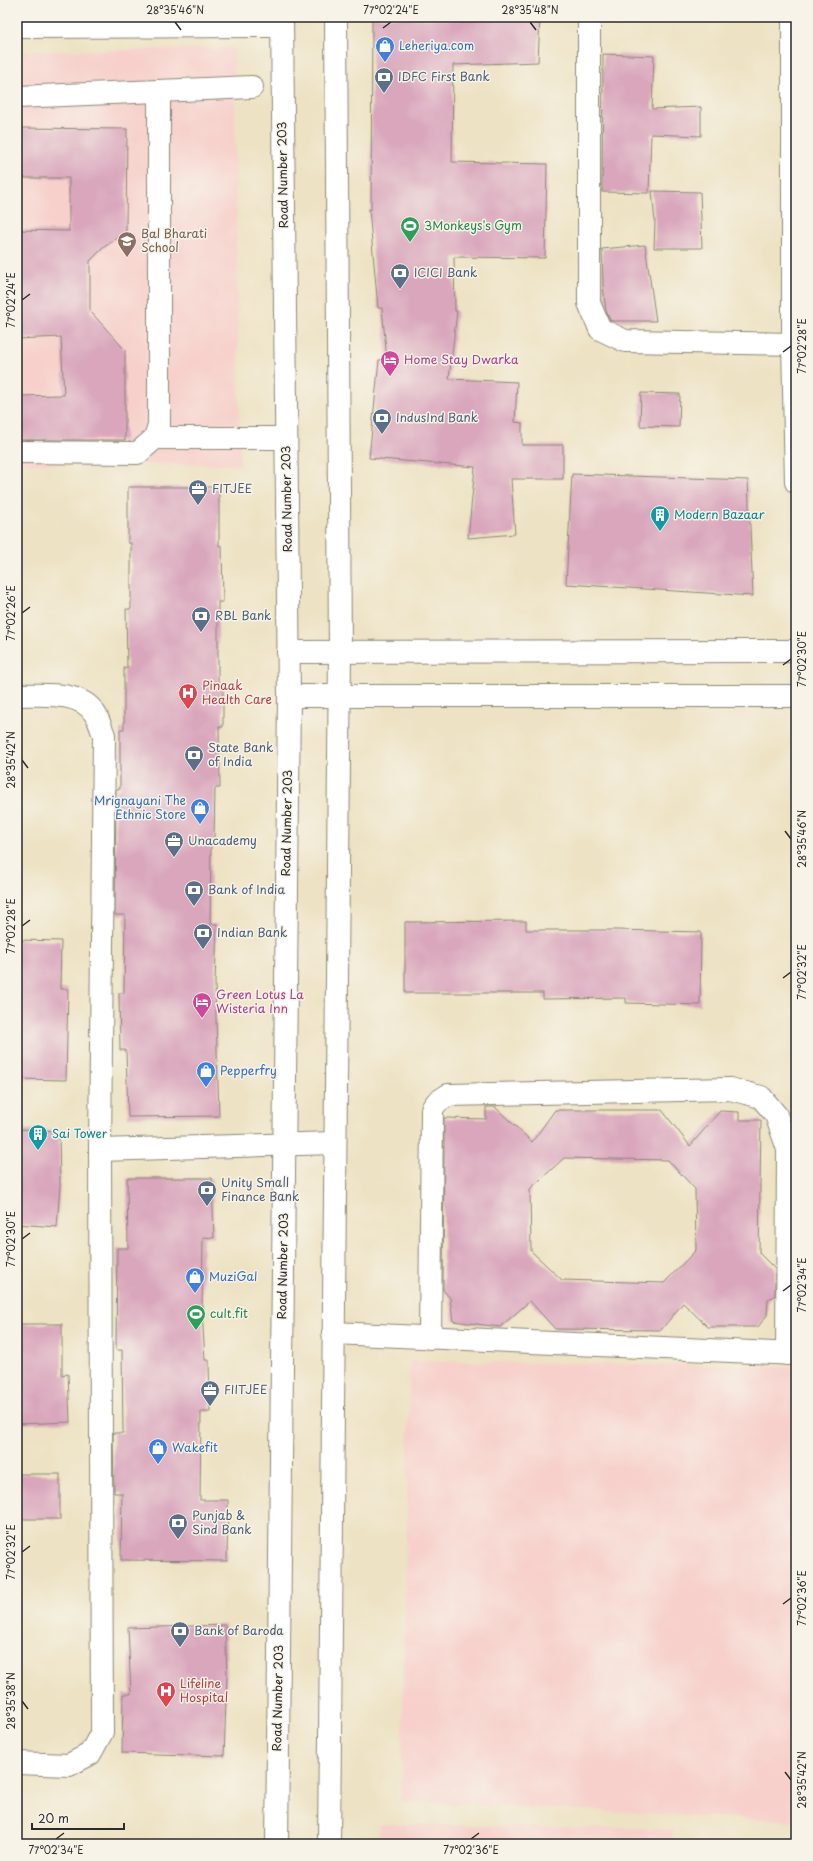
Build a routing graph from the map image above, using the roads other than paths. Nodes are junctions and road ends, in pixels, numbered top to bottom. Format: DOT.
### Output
graph roads {
  1 [pos="336,17"];
  2 [pos="589,17"];
  3 [pos="793,17"];
  4 [pos="212,21"];
  5 [pos="282,21"];
  6 [pos="17,27"];
  7 [pos="252,87"];
  8 [pos="159,91"];
  9 [pos="17,97"];
  10 [pos="794,344"];
  11 [pos="154,438"];
  12 [pos="286,438"];
  13 [pos="17,452"];
  14 [pos="796,482"];
  15 [pos="340,651"];
  16 [pos="796,651"];
  17 [pos="288,652"];
  18 [pos="17,695"];
  19 [pos="289,696"];
  20 [pos="339,696"];
  21 [pos="796,696"];
  22 [pos="335,1144"];
  23 [pos="284,1145"];
  24 [pos="100,1150"];
  25 [pos="333,1333"];
  26 [pos="430,1338"];
  27 [pos="791,1354"];
  28 [pos="17,1763"];
  29 [pos="277,1844"];
  30 [pos="329,1844"];
  1 -- 15 [label="street"];
  2 -- 10 [label="street"];
  3 -- 10 [label="street"];
  4 -- 5 [label="street"];
  4 -- 6 [label="street"];
  5 -- 12 [label="street, Road Number 203"];
  7 -- 8 [label="street"];
  8 -- 9 [label="street"];
  8 -- 11 [label="street"];
  10 -- 14 [label="street"];
  11 -- 12 [label="street"];
  11 -- 13 [label="street"];
  12 -- 17 [label="street, Road Number 203"];
  15 -- 16 [label="street"];
  15 -- 17 [label="street"];
  15 -- 20 [label="street"];
  17 -- 19 [label="street, Road Number 203"];
  18 -- 24 [label="street"];
  19 -- 20 [label="street"];
  19 -- 23 [label="street, Road Number 203"];
  20 -- 21 [label="street"];
  20 -- 22 [label="street"];
  22 -- 23 [label="street"];
  22 -- 25 [label="street"];
  23 -- 24 [label="street"];
  23 -- 29 [label="street, Road Number 203"];
  24 -- 28 [label="street"];
  25 -- 26 [label="street"];
  25 -- 30 [label="street"];
  26 -- 27 [label="street"];
  26 -- 27 [label="street"];
}
